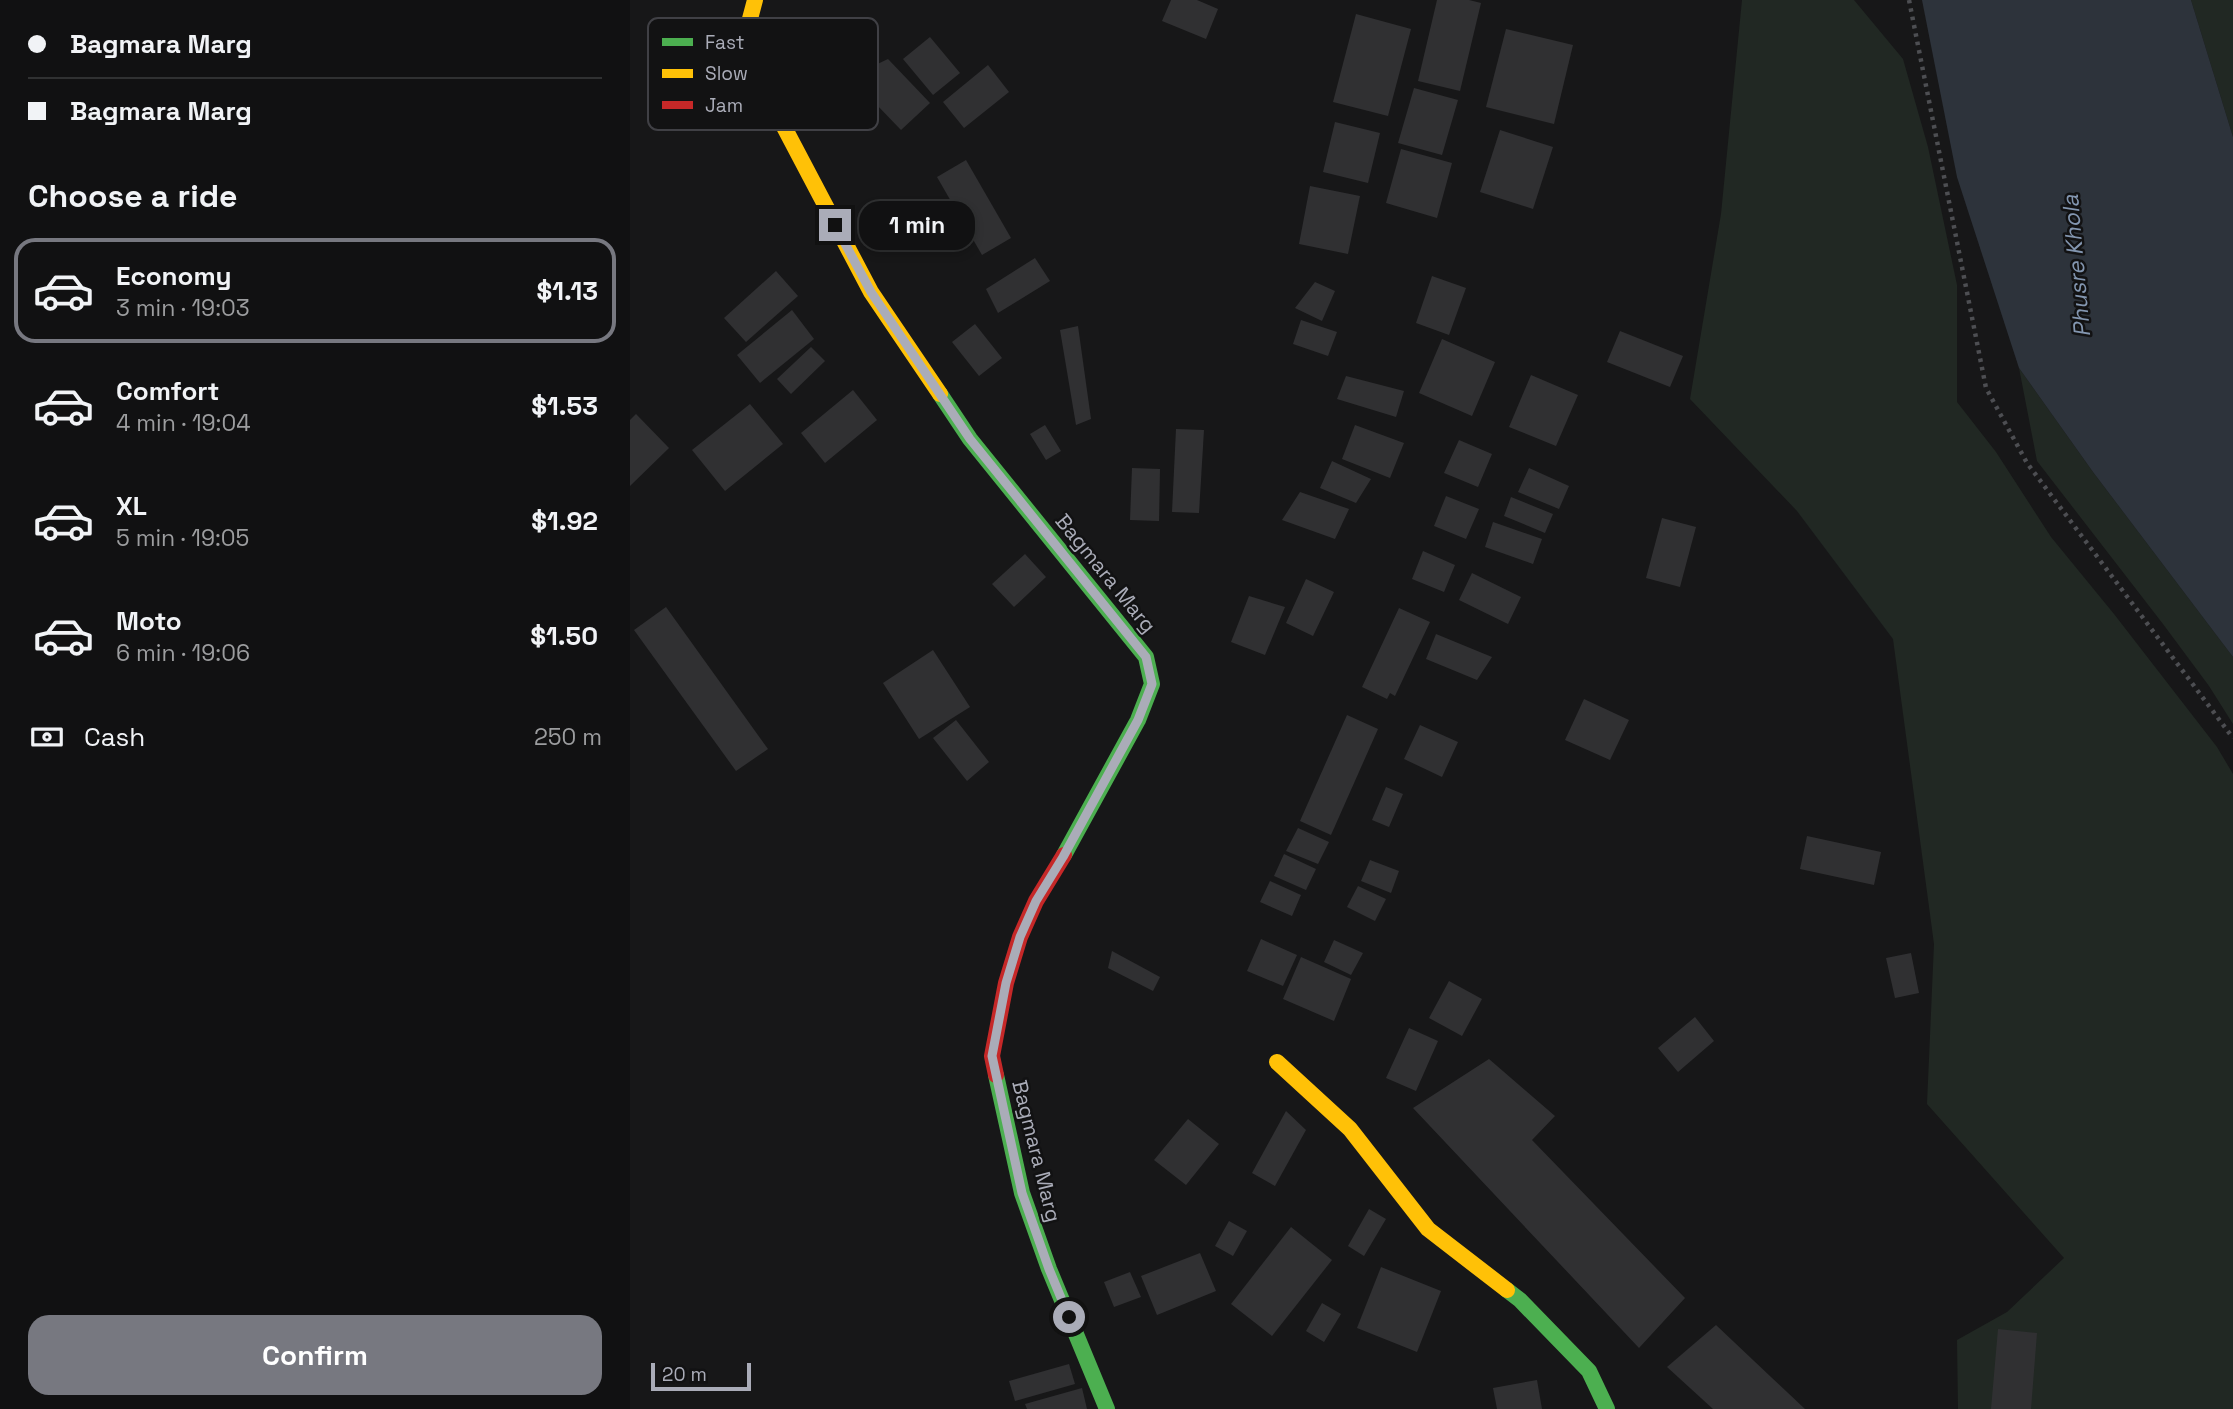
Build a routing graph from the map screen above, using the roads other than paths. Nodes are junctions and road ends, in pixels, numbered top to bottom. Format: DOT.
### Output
graph roads {
  1 [pos="755,0"];
  2 [pos="750,18"];
  3 [pos="786,130"];
  4 [pos="1277,1062"];
  5 [pos="1107,1409"];
  6 [pos="1607,1409"];
  1 -- 2 [label="main road, Bagmara Marg"];
  3 -- 5 [label="main road, Bagmara Marg"];
  4 -- 6 [label="main road"];
}
